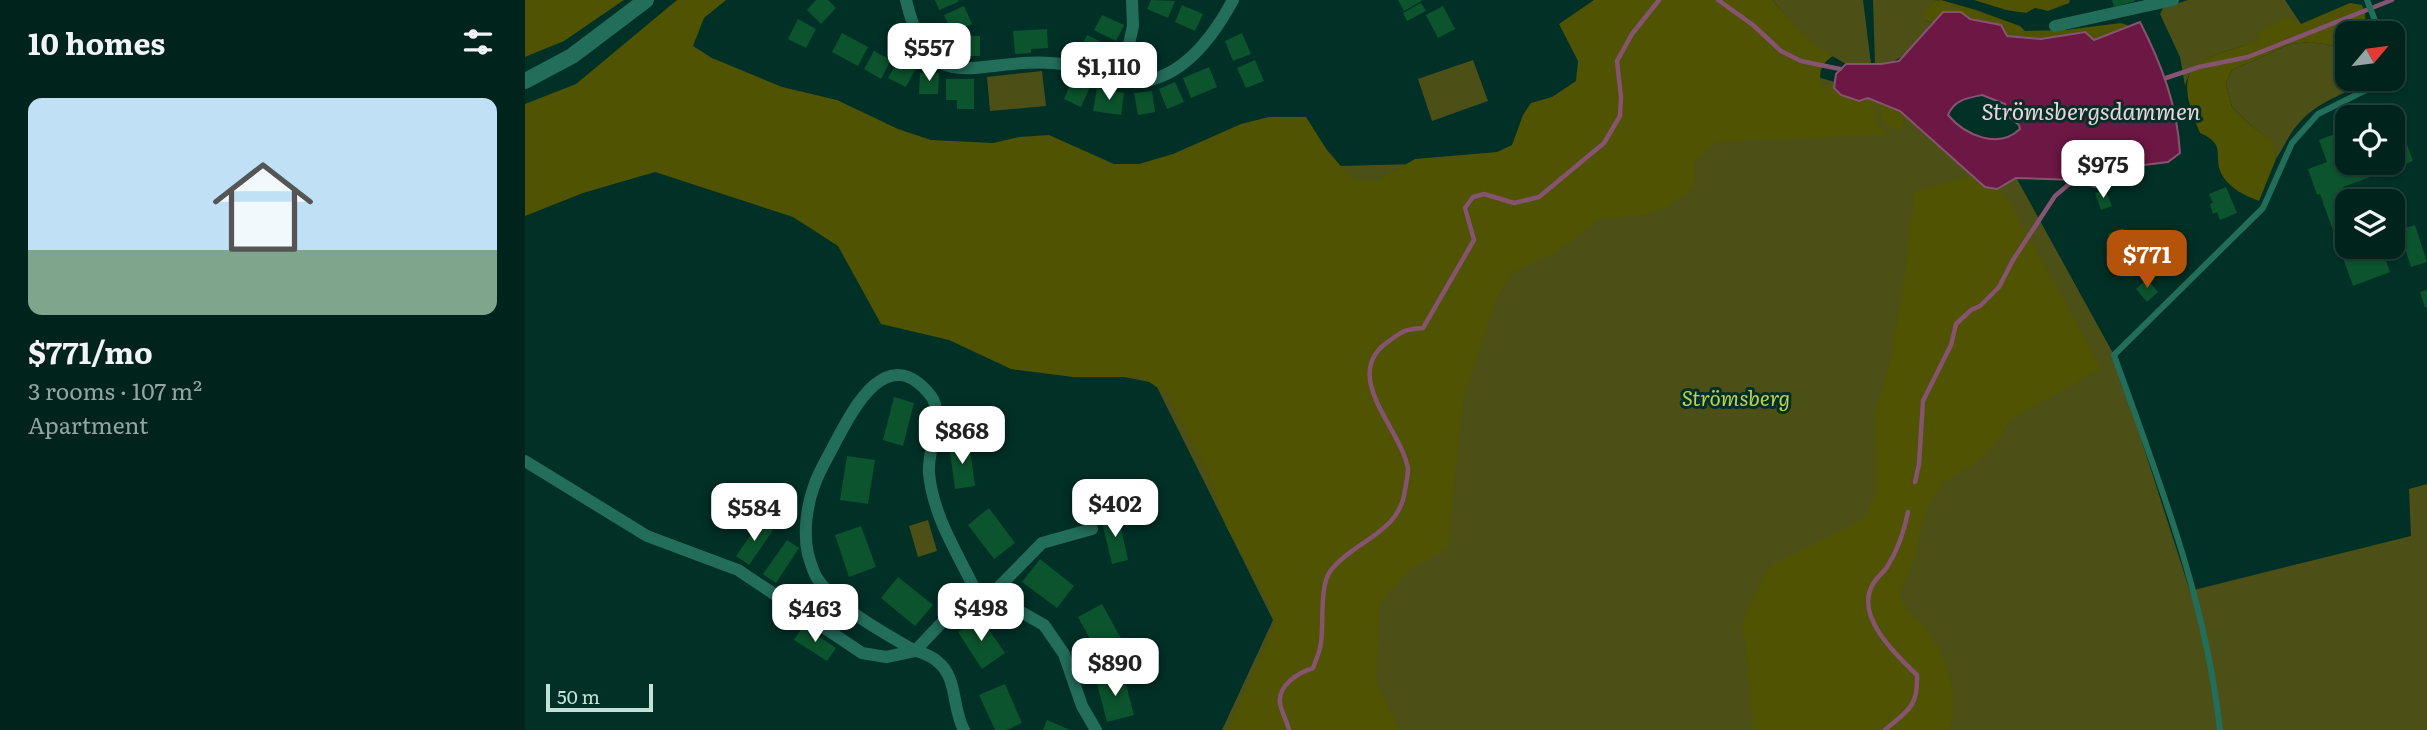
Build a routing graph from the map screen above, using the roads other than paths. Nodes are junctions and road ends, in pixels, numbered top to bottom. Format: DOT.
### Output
graph roads {
  1 [pos="646,0"];
  2 [pos="906,0"];
  3 [pos="1132,0"];
  4 [pos="1233,0"];
  5 [pos="2173,0"];
  6 [pos="2367,1"];
  7 [pos="2376,21"];
  8 [pos="2055,26"];
  9 [pos="1121,80"];
  10 [pos="525,81"];
  11 [pos="2364,91"];
  12 [pos="525,461"];
  13 [pos="1092,529"];
  14 [pos="986,597"];
  15 [pos="915,651"];
  16 [pos="964,730"];
  17 [pos="1096,730"];
  18 [pos="2220,730"];
  1 -- 10 [label="street"];
  2 -- 9 [label="street"];
  3 -- 9 [label="street"];
  4 -- 9 [label="street"];
  5 -- 8 [label="street"];
  6 -- 7 [label="lane"];
  11 -- 18 [label="lane"];
  12 -- 15 [label="street"];
  13 -- 14 [label="street"];
  14 -- 15 [label="street"];
  14 -- 15 [label="street"];
  14 -- 17 [label="street"];
  15 -- 16 [label="street"];
}
